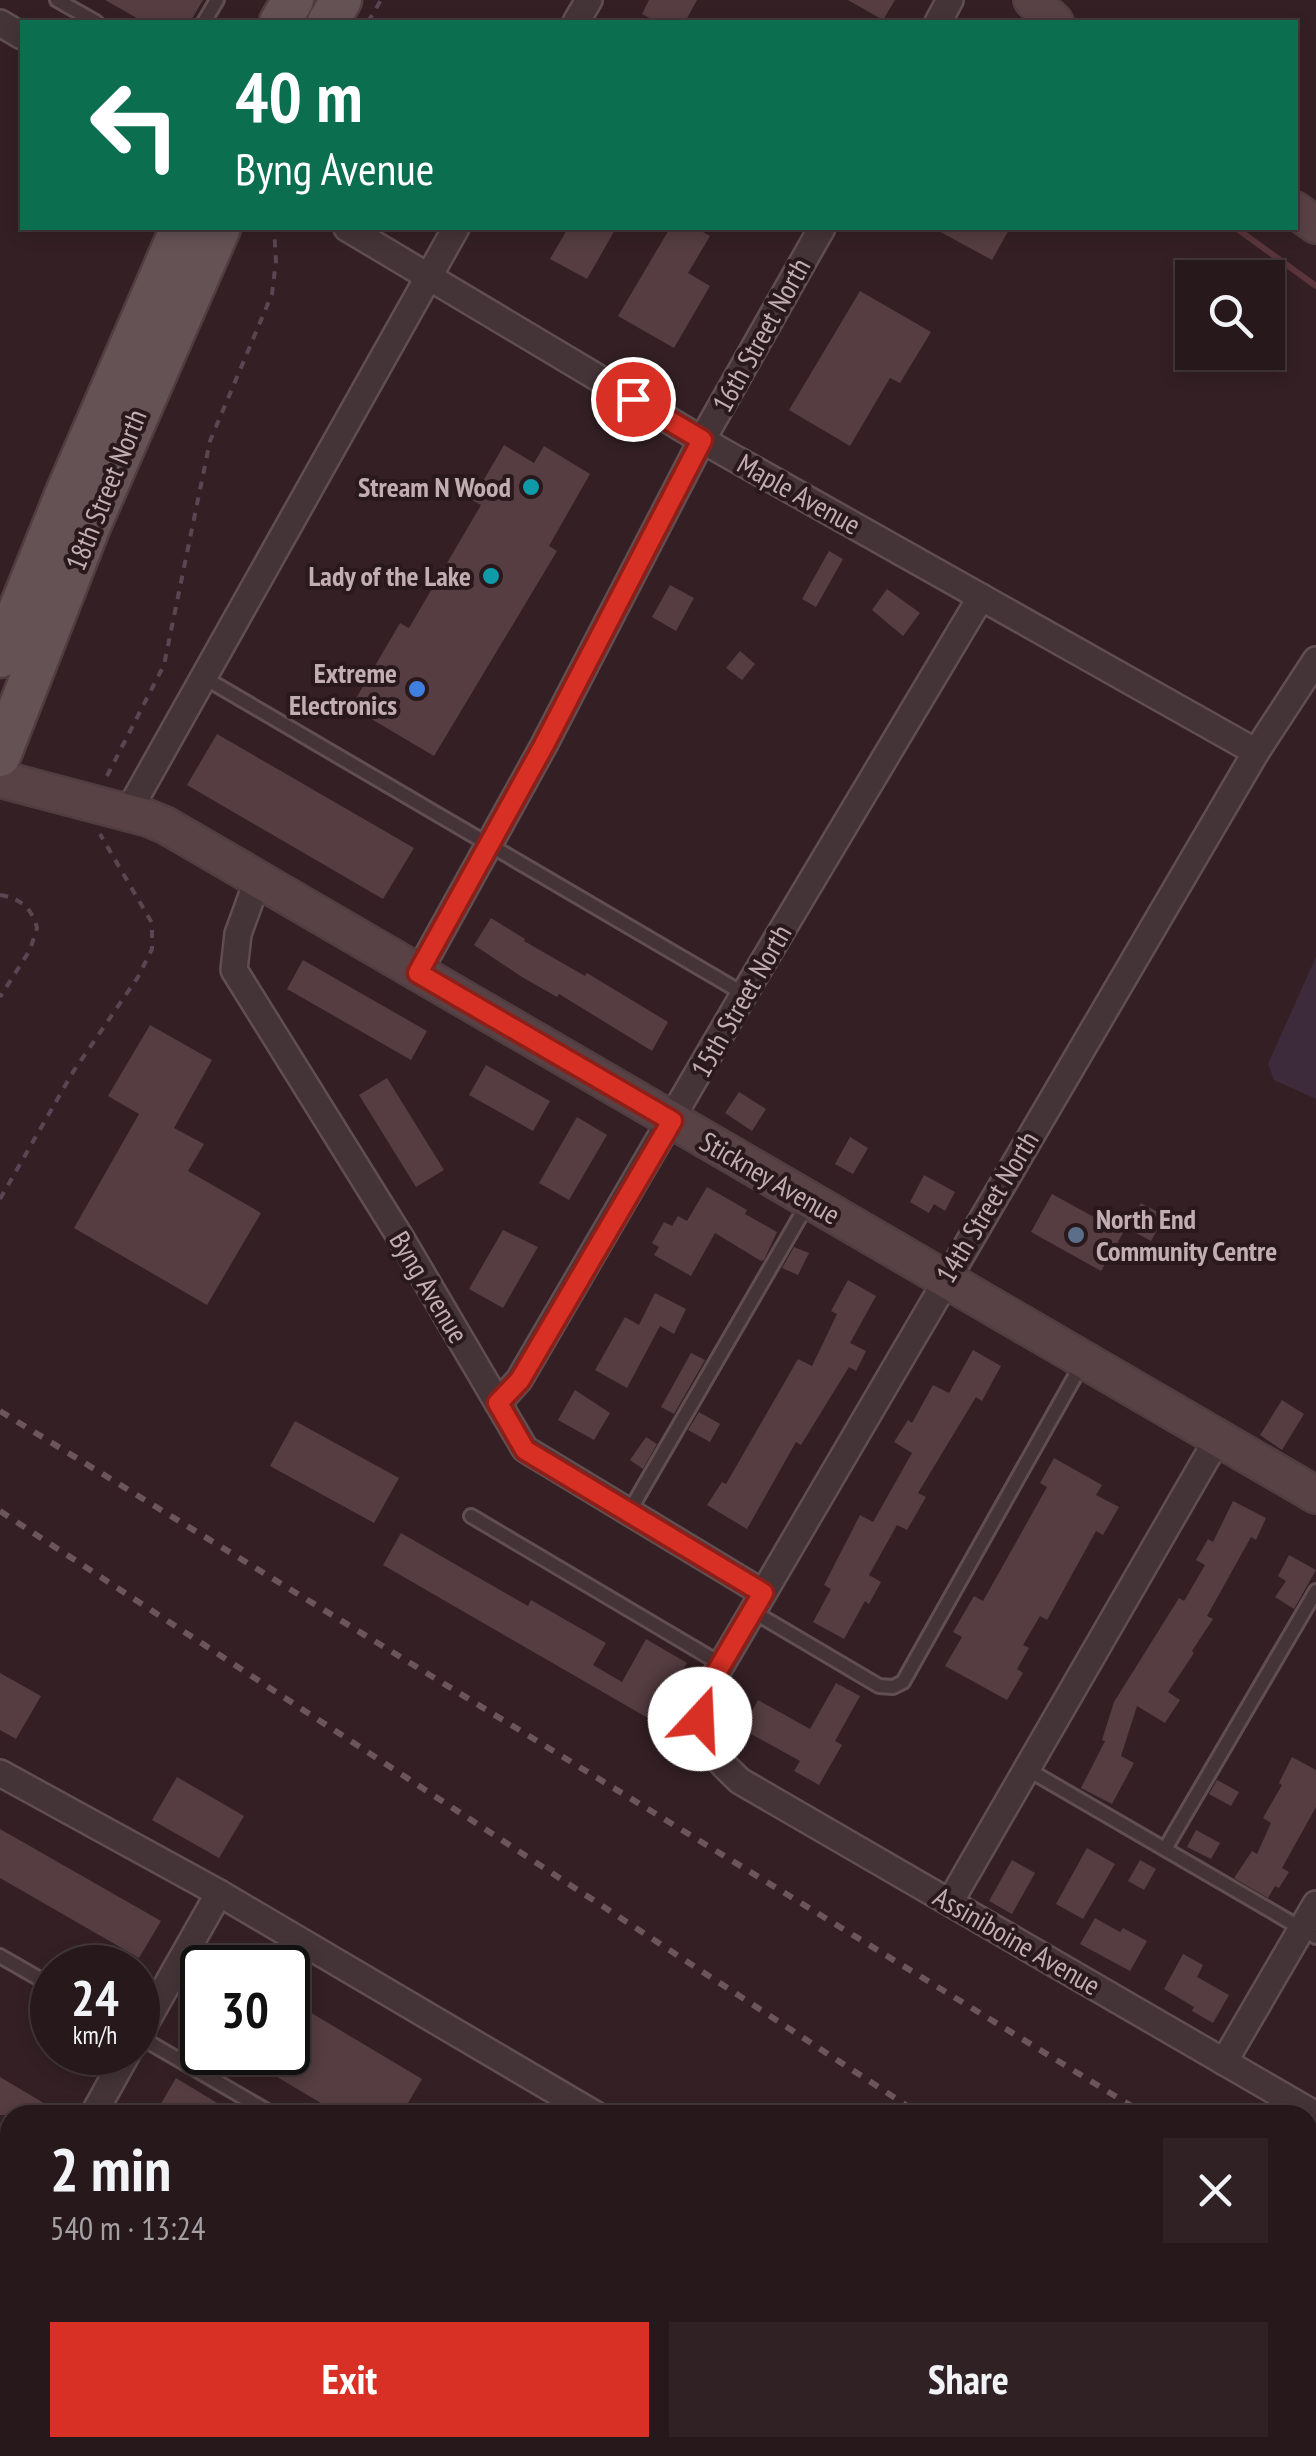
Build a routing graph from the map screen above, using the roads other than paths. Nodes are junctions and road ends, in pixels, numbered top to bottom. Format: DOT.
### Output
graph roads {
  1 [pos="57,0"];
  2 [pos="1032,0"];
  3 [pos="92,20"];
  4 [pos="1054,20"];
  5 [pos="180,230"];
  6 [pos="219,230"];
  7 [pos="354,230"];
  8 [pos="455,230"];
  9 [pos="821,230"];
  10 [pos="428,275"];
  11 [pos="702,440"];
  12 [pos="982,597"];
  13 [pos="0,657"];
  14 [pos="1316,660"];
  15 [pos="203,677"];
  16 [pos="1256,752"];
  17 [pos="1,762"];
  18 [pos="112,819"];
  19 [pos="489,844"];
  20 [pos="258,879"];
  21 [pos="418,973"];
  22 [pos="744,994"];
  23 [pos="672,1121"];
  24 [pos="808,1201"];
  25 [pos="944,1278"];
  26 [pos="1084,1361"];
  27 [pos="498,1403"];
  28 [pos="1218,1438"];
  29 [pos="1316,1494"];
  30 [pos="629,1512"];
  31 [pos="471,1516"];
  32 [pos="1316,1591"];
  33 [pos="758,1602"];
  34 [pos="721,1664"];
  35 [pos="721,1764"];
  36 [pos="1027,1769"];
  37 [pos="0,1773"];
  38 [pos="1165,1850"];
  39 [pos="218,1893"];
  40 [pos="950,1902"];
  41 [pos="1316,1904"];
  42 [pos="1309,1933"];
  43 [pos="1,1958"];
  44 [pos="30,1974"];
  45 [pos="160,1997"];
  46 [pos="160,2049"];
  47 [pos="1224,2062"];
  48 [pos="115,2075"];
  49 [pos="98,2105"];
  50 [pos="257,2105"];
  51 [pos="579,2105"];
  52 [pos="1299,2105"];
  1 -- 3 [label="lane"];
  2 -- 4 [label="street"];
  5 -- 13 [label="main road, 18th Street North"];
  6 -- 17 [label="main road, 18th Street North"];
  7 -- 10 [label="street, Maple Avenue"];
  8 -- 10 [label="street"];
  9 -- 11 [label="street, 16th Street North"];
  10 -- 11 [label="street, Maple Avenue"];
  10 -- 15 [label="street"];
  11 -- 12 [label="street, Maple Avenue"];
  11 -- 19 [label="street, 16th Street North"];
  12 -- 16 [label="street, Maple Avenue"];
  12 -- 22 [label="street, 15th Street North"];
  14 -- 16 [label="street, 14th Street North"];
  15 -- 18 [label="street"];
  15 -- 19 [label="lane"];
  16 -- 25 [label="street, 14th Street North"];
  17 -- 18 [label="street, Stickney Avenue"];
  18 -- 20 [label="street, Stickney Avenue"];
  19 -- 21 [label="street, 16th Street North"];
  19 -- 22 [label="lane"];
  20 -- 21 [label="street, Stickney Avenue"];
  20 -- 27 [label="street, Byng Avenue"];
  21 -- 23 [label="street, Stickney Avenue"];
  22 -- 23 [label="street, 15th Street North"];
  23 -- 24 [label="street, Stickney Avenue"];
  23 -- 27 [label="street, 15th Street North"];
  24 -- 25 [label="street, Stickney Avenue"];
  24 -- 30 [label="lane"];
  25 -- 26 [label="street, Stickney Avenue"];
  25 -- 33 [label="street, 14th Street North"];
  26 -- 28 [label="street, Stickney Avenue"];
  26 -- 33 [label="lane"];
  27 -- 30 [label="street, Byng Avenue"];
  28 -- 29 [label="street, Stickney Avenue"];
  28 -- 36 [label="street"];
  30 -- 33 [label="street, Byng Avenue"];
  31 -- 34 [label="lane"];
  32 -- 38 [label="lane"];
  33 -- 34 [label="street, 14th Street North"];
  34 -- 35 [label="street, 14th Street North"];
  35 -- 40 [label="street, Assiniboine Avenue"];
  36 -- 38 [label="lane"];
  36 -- 40 [label="street"];
  37 -- 39 [label="street"];
  38 -- 42 [label="lane"];
  39 -- 45 [label="street"];
  39 -- 51 [label="street"];
  40 -- 47 [label="street, Assiniboine Avenue"];
  41 -- 42 [label="street"];
  42 -- 47 [label="street"];
  43 -- 44 [label="lane"];
  46 -- 50 [label="lane"];
  47 -- 52 [label="street, Assiniboine Avenue"];
  48 -- 49 [label="street"];
}
